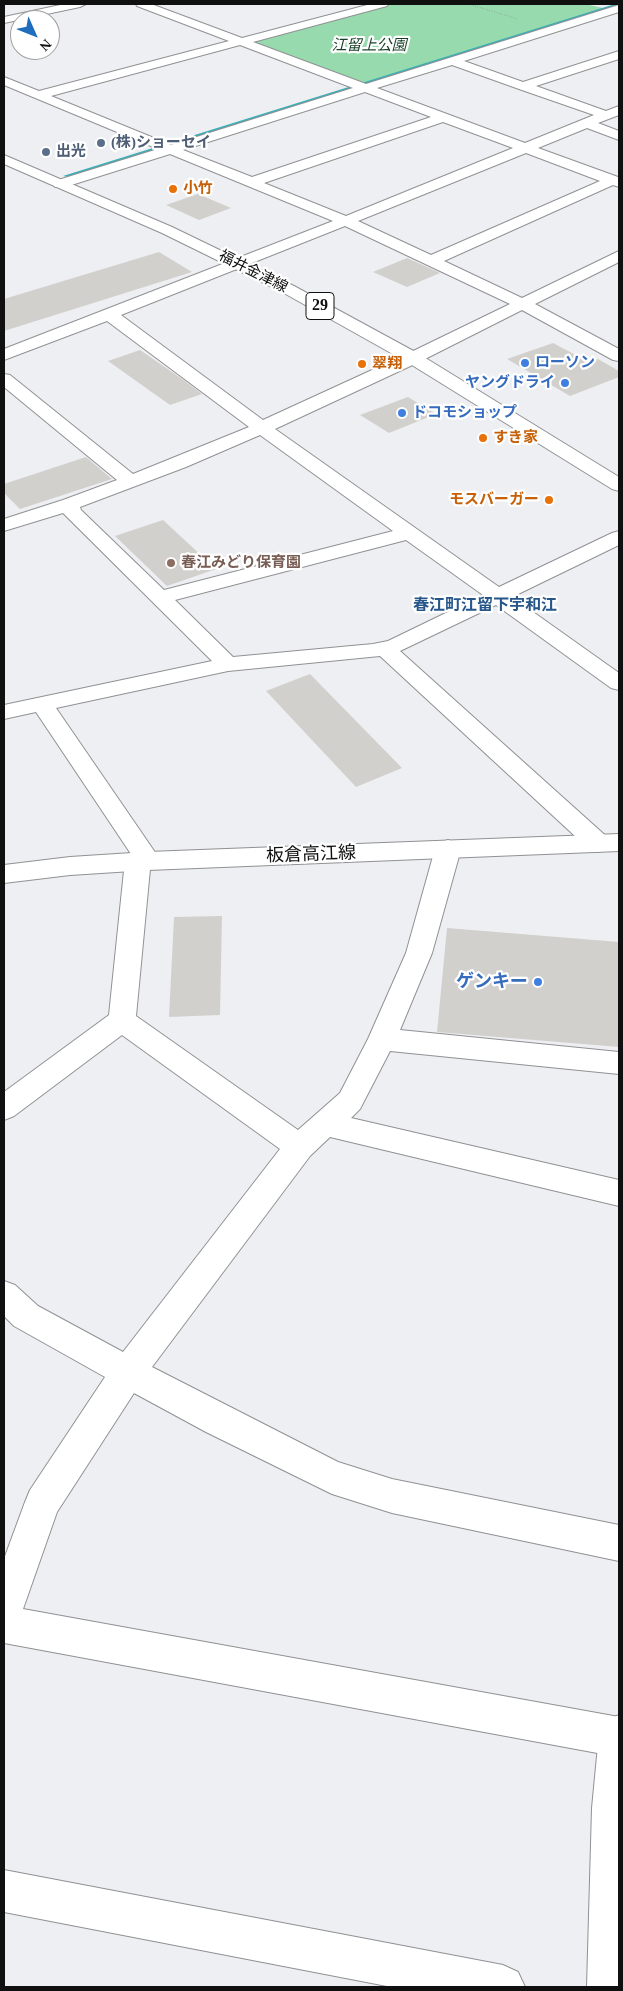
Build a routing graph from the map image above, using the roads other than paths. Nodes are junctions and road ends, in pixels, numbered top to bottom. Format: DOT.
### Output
graph roads {
  1 [pos="80,4"];
  2 [pos="141,4"];
  3 [pos="383,4"];
  4 [pos="594,6"];
  5 [pos="617,10"];
  6 [pos="4,20"];
  7 [pos="243,41"];
  8 [pos="619,54"];
  9 [pos="450,60"];
  10 [pos="4,81"];
  11 [pos="523,86"];
  12 [pos="364,87"];
  13 [pos="39,95"];
  14 [pos="619,110"];
  15 [pos="605,116"];
  16 [pos="444,117"];
  17 [pos="586,123"];
  18 [pos="619,136"];
  19 [pos="169,148"];
  20 [pos="525,148"];
  21 [pos="4,160"];
  22 [pos="252,182"];
  23 [pos="616,182"];
  24 [pos="60,184"];
  25 [pos="346,221"];
  26 [pos="619,256"];
  27 [pos="431,261"];
  28 [pos="239,264"];
  29 [pos="523,304"];
  30 [pos="108,314"];
  31 [pos="616,351"];
  32 [pos="4,355"];
  33 [pos="413,358"];
  34 [pos="4,379"];
  35 [pos="262,428"];
  36 [pos="131,481"];
  37 [pos="619,485"];
  38 [pos="70,504"];
  39 [pos="4,524"];
  40 [pos="409,532"];
  41 [pos="619,537"];
  42 [pos="498,596"];
  43 [pos="160,598"];
  44 [pos="385,648"];
  45 [pos="228,664"];
  46 [pos="619,683"];
  47 [pos="42,704"];
  48 [pos="4,712"];
  49 [pos="609,842"];
  50 [pos="448,849"];
  51 [pos="143,861"];
  52 [pos="4,874"];
  53 [pos="122,1020"];
  54 [pos="382,1040"];
  55 [pos="619,1063"];
  56 [pos="4,1108"];
  57 [pos="324,1124"];
  58 [pos="299,1147"];
  59 [pos="619,1193"];
  60 [pos="4,1295"];
  61 [pos="128,1372"];
  62 [pos="619,1543"];
  63 [pos="4,1609"];
  64 [pos="4,1624"];
  65 [pos="619,1736"];
  66 [pos="4,1891"];
  67 [pos="503,1987"];
  68 [pos="609,1987"];
  1 -- 6 [label="street"];
  2 -- 7 [label="street"];
  3 -- 7 [label="street"];
  4 -- 5 [label="street"];
  5 -- 9 [label="street"];
  7 -- 12 [label="street"];
  7 -- 13 [label="street"];
  8 -- 11 [label="street"];
  9 -- 11 [label="street"];
  9 -- 12 [label="street"];
  10 -- 13 [label="street"];
  11 -- 15 [label="street"];
  12 -- 16 [label="street"];
  12 -- 19 [label="street"];
  13 -- 19 [label="street"];
  14 -- 15 [label="street"];
  15 -- 17 [label="street"];
  16 -- 20 [label="street"];
  16 -- 22 [label="street"];
  17 -- 18 [label="street"];
  17 -- 20 [label="street"];
  19 -- 22 [label="street"];
  19 -- 24 [label="street"];
  20 -- 23 [label="street"];
  20 -- 25 [label="street"];
  21 -- 24 [label="street, 福井金津線 / 29"];
  22 -- 25 [label="street"];
  23 -- 27 [label="street"];
  24 -- 28 [label="street, 福井金津線 / 29"];
  25 -- 27 [label="street"];
  25 -- 28 [label="street"];
  26 -- 29 [label="street"];
  27 -- 29 [label="street"];
  28 -- 30 [label="street"];
  28 -- 33 [label="street, 福井金津線 / 29"];
  29 -- 31 [label="street"];
  29 -- 33 [label="street"];
  30 -- 32 [label="street"];
  30 -- 35 [label="street"];
  33 -- 35 [label="street"];
  33 -- 37 [label="street, 福井金津線 / 29"];
  34 -- 36 [label="street"];
  35 -- 36 [label="street"];
  35 -- 40 [label="street"];
  36 -- 38 [label="street"];
  38 -- 39 [label="street"];
  38 -- 43 [label="street"];
  40 -- 42 [label="street"];
  40 -- 43 [label="street"];
  41 -- 42 [label="street"];
  42 -- 44 [label="street"];
  42 -- 46 [label="street"];
  43 -- 45 [label="street"];
  44 -- 45 [label="street"];
  44 -- 49 [label="street"];
  45 -- 47 [label="street"];
  47 -- 48 [label="street"];
  47 -- 51 [label="street"];
  49 -- 50 [label="street, 板倉高江線"];
  50 -- 51 [label="street, 板倉高江線"];
  50 -- 54 [label="street"];
  51 -- 52 [label="street, 板倉高江線"];
  51 -- 53 [label="street"];
  53 -- 56 [label="street"];
  53 -- 58 [label="street"];
  54 -- 55 [label="street"];
  54 -- 57 [label="street"];
  57 -- 58 [label="street"];
  57 -- 59 [label="street"];
  58 -- 61 [label="street"];
  60 -- 61 [label="street"];
  61 -- 62 [label="street"];
  61 -- 63 [label="street"];
  64 -- 65 [label="street"];
  65 -- 68 [label="street"];
  66 -- 67 [label="street"];
}
